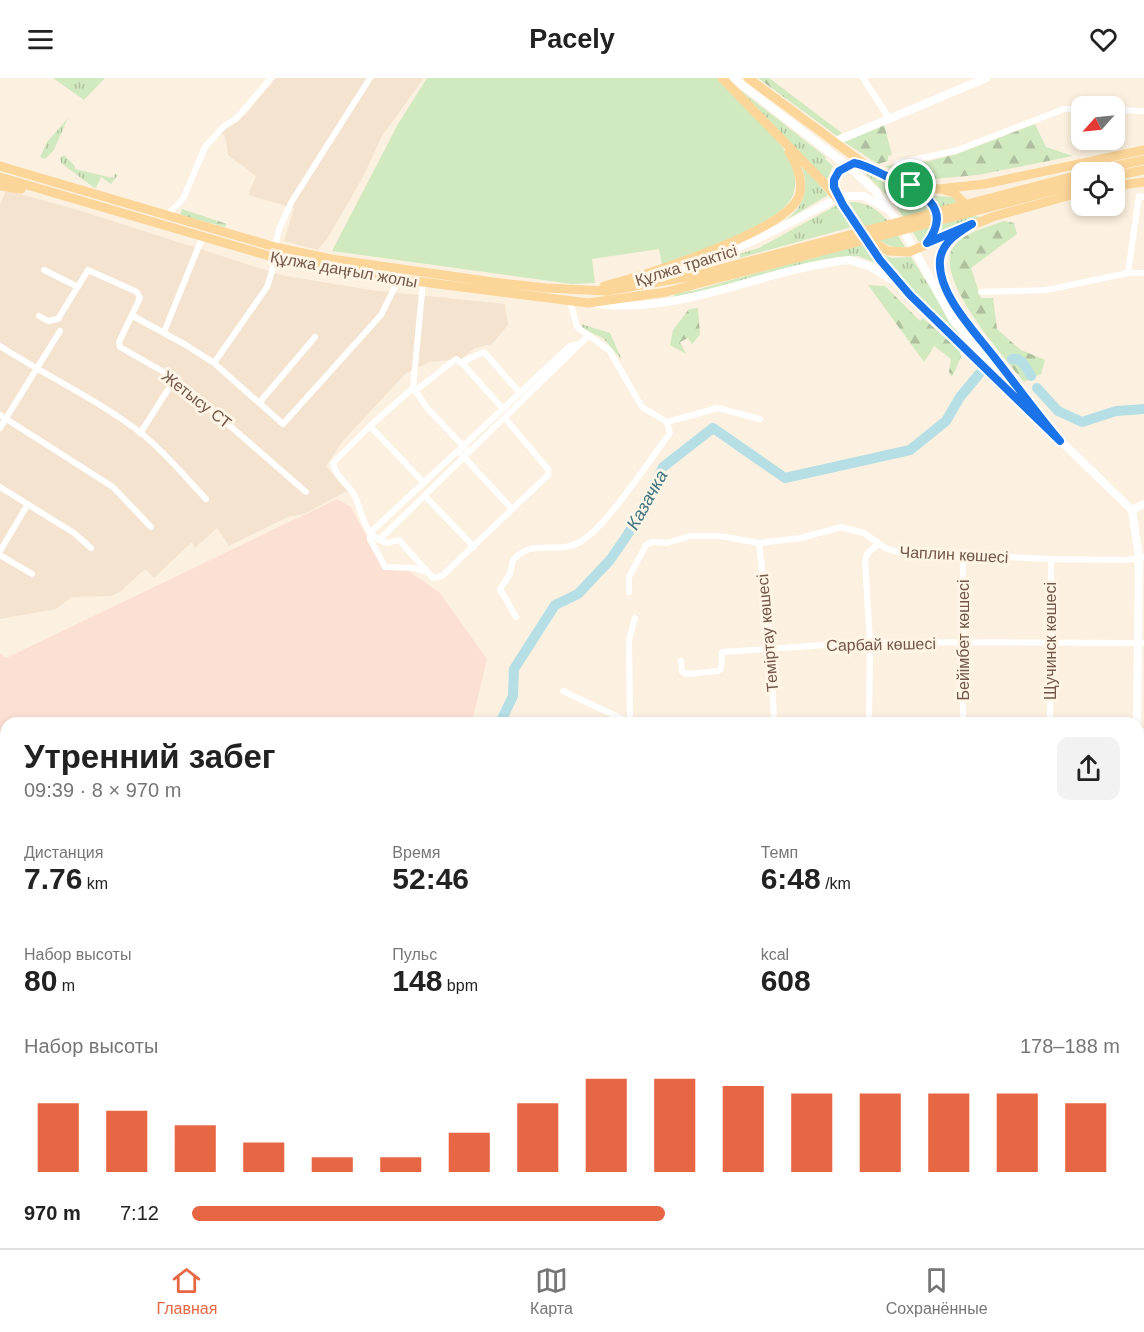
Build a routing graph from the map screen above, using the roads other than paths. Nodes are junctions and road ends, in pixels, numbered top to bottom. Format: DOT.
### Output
graph roads {
  1 [pos="271,78"];
  2 [pos="370,78"];
  3 [pos="722,78"];
  4 [pos="734,78"];
  5 [pos="747,78"];
  6 [pos="863,78"];
  7 [pos="986,78"];
  8 [pos="1071,109"];
  9 [pos="1125,110"];
  10 [pos="1144,111"];
  11 [pos="889,118"];
  12 [pos="768,124"];
  13 [pos="834,142"];
  14 [pos="1144,150"];
  15 [pos="0,159"];
  16 [pos="1144,160"];
  17 [pos="897,163"];
  18 [pos="0,166"];
  19 [pos="1133,167"];
  20 [pos="870,168"];
  21 [pos="1125,168"];
  22 [pos="1144,170"];
  23 [pos="1125,171"];
  24 [pos="1144,176"];
  25 [pos="0,177"];
  26 [pos="1071,177"];
  27 [pos="1125,180"];
  28 [pos="52,182"];
  29 [pos="1144,182"];
  30 [pos="911,185"];
  31 [pos="1125,185"];
  32 [pos="0,186"];
  33 [pos="1071,186"];
  34 [pos="939,189"];
  35 [pos="1071,193"];
  36 [pos="1071,193"];
  37 [pos="51,194"];
  38 [pos="1141,196"];
  39 [pos="831,197"];
  40 [pos="844,201"];
  41 [pos="166,216"];
  42 [pos="972,224"];
  43 [pos="857,225"];
  44 [pos="881,231"];
  45 [pos="202,238"];
  46 [pos="924,245"];
  47 [pos="275,247"];
  48 [pos="909,247"];
  49 [pos="276,258"];
  50 [pos="44,270"];
  51 [pos="1128,273"];
  52 [pos="1144,273"];
  53 [pos="399,279"];
  54 [pos="694,280"];
  55 [pos="423,282"];
  56 [pos="604,286"];
  57 [pos="78,287"];
  58 [pos="568,289"];
  59 [pos="981,292"];
  60 [pos="910,295"];
  61 [pos="570,301"];
  62 [pos="588,303"];
  63 [pos="39,316"];
  64 [pos="132,316"];
  65 [pos="60,331"];
  66 [pos="164,332"];
  67 [pos="588,336"];
  68 [pos="315,337"];
  69 [pos="581,344"];
  70 [pos="0,346"];
  71 [pos="462,362"];
  72 [pos="213,363"];
  73 [pos="39,369"];
  74 [pos="176,379"];
  75 [pos="414,389"];
  76 [pos="520,393"];
  77 [pos="259,403"];
  78 [pos="1031,408"];
  79 [pos="503,409"];
  80 [pos="3,417"];
  81 [pos="505,417"];
  82 [pos="760,419"];
  83 [pos="667,422"];
  84 [pos="370,426"];
  85 [pos="0,428"];
  86 [pos="140,433"];
  87 [pos="1060,441"];
  88 [pos="463,451"];
  89 [pos="424,483"];
  90 [pos="0,487"];
  91 [pos="306,492"];
  92 [pos="426,496"];
  93 [pos="206,499"];
  94 [pos="28,504"];
  95 [pos="1144,504"];
  96 [pos="512,508"];
  97 [pos="1132,510"];
  98 [pos="151,526"];
  99 [pos="371,532"];
  100 [pos="379,540"];
  101 [pos="759,543"];
  102 [pos="878,544"];
  103 [pos="474,546"];
  104 [pos="91,548"];
  105 [pos="0,553"];
  106 [pos="963,556"];
  107 [pos="1142,557"];
  108 [pos="1051,559"];
  109 [pos="427,573"];
  110 [pos="32,574"];
  111 [pos="630,592"];
  112 [pos="516,617"];
  113 [pos="635,618"];
  114 [pos="870,642"];
  115 [pos="964,643"];
  116 [pos="1141,643"];
  117 [pos="1049,644"];
  118 [pos="771,649"];
  119 [pos="681,661"];
  120 [pos="563,690"];
  121 [pos="619,717"];
  122 [pos="631,717"];
  123 [pos="774,717"];
  124 [pos="869,717"];
  125 [pos="963,717"];
  126 [pos="1050,717"];
  127 [pos="1137,717"];
  1 -- 41 [label="street"];
  2 -- 47 [label="street"];
  3 -- 12 [label="main road"];
  4 -- 48 [label="main road"];
  5 -- 13 [label="main road"];
  6 -- 11 [label="street"];
  7 -- 11 [label="main road"];
  8 -- 17 [label="street"];
  9 -- 10 [label="street"];
  11 -- 13 [label="main road"];
  12 -- 39 [label="main road"];
  12 -- 56 [label="main road"];
  13 -- 20 [label="main road"];
  14 -- 34 [label="main road"];
  15 -- 28 [label="main road"];
  16 -- 19 [label="main road"];
  18 -- 28 [label="main road, Құлжа даңғыл жолы"];
  19 -- 21 [label="main road"];
  19 -- 22 [label="main road"];
  19 -- 23 [label="main road"];
  20 -- 30 [label="main road"];
  20 -- 40 [label="main road"];
  24 -- 27 [label="main road"];
  25 -- 37 [label="main road, Құлжа даңғыл жолы"];
  26 -- 44 [label="main road"];
  28 -- 41 [label="main road, Құлжа даңғыл жолы"];
  29 -- 31 [label="main road"];
  30 -- 34 [label="main road"];
  30 -- 46 [label="main road"];
  32 -- 37 [label="main road"];
  33 -- 44 [label="main road"];
  34 -- 35 [label="main road"];
  36 -- 42 [label="main road"];
  37 -- 45 [label="main road, Құлжа даңғыл жолы"];
  38 -- 51 [label="street"];
  39 -- 40 [label="main road"];
  39 -- 56 [label="main road, Құлжа трактісі"];
  40 -- 43 [label="main road"];
  40 -- 48 [label="main road"];
  41 -- 47 [label="main road, Құлжа даңғыл жолы"];
  42 -- 46 [label="main road"];
  42 -- 78 [label="main road"];
  43 -- 48 [label="main road"];
  43 -- 60 [label="main road"];
  44 -- 54 [label="main road"];
  45 -- 49 [label="main road, Құлжа даңғыл жолы"];
  45 -- 66 [label="street"];
  46 -- 48 [label="main road"];
  47 -- 58 [label="main road, Құлжа даңғыл жолы"];
  48 -- 78 [label="main road"];
  49 -- 53 [label="main road, Құлжа даңғыл жолы"];
  49 -- 72 [label="street"];
  50 -- 57 [label="street"];
  51 -- 52 [label="street"];
  51 -- 59 [label="street"];
  53 -- 55 [label="main road, Құлжа даңғыл жолы"];
  53 -- 77 [label="street"];
  54 -- 58 [label="main road, Құлжа даңғыл жолы"];
  54 -- 62 [label="main road, Құлжа даңғыл жолы"];
  55 -- 61 [label="main road, Құлжа даңғыл жолы"];
  55 -- 75 [label="street"];
  56 -- 58 [label="main road, Құлжа трактісі"];
  57 -- 63 [label="street, Жетысу СТ"];
  57 -- 64 [label="street, Жетысу СТ"];
  60 -- 62 [label="main road"];
  60 -- 87 [label="main road"];
  61 -- 62 [label="main road, Құлжа даңғыл жолы"];
  61 -- 67 [label="street"];
  64 -- 66 [label="street"];
  64 -- 74 [label="street, Жетысу СТ"];
  65 -- 73 [label="street"];
  66 -- 72 [label="street"];
  67 -- 69 [label="street"];
  67 -- 83 [label="street"];
  68 -- 77 [label="street"];
  69 -- 76 [label="street"];
  69 -- 81 [label="street"];
  70 -- 73 [label="street"];
  71 -- 75 [label="street"];
  71 -- 76 [label="street"];
  71 -- 79 [label="street"];
  72 -- 77 [label="street"];
  73 -- 80 [label="street"];
  73 -- 86 [label="street"];
  74 -- 86 [label="street"];
  74 -- 91 [label="street, Жетысу СТ"];
  75 -- 84 [label="street"];
  75 -- 88 [label="street"];
  76 -- 79 [label="street"];
  78 -- 87 [label="main road"];
  79 -- 88 [label="street"];
  80 -- 85 [label="street"];
  80 -- 98 [label="street"];
  81 -- 88 [label="street"];
  81 -- 96 [label="street"];
  82 -- 83 [label="street"];
  83 -- 112 [label="street"];
  84 -- 89 [label="street"];
  84 -- 99 [label="street"];
  86 -- 93 [label="street"];
  87 -- 97 [label="main road"];
  88 -- 89 [label="street"];
  88 -- 92 [label="street"];
  88 -- 96 [label="street"];
  89 -- 99 [label="street"];
  90 -- 94 [label="street"];
  92 -- 100 [label="street"];
  92 -- 103 [label="street"];
  94 -- 104 [label="street"];
  94 -- 105 [label="street"];
  95 -- 97 [label="main road"];
  96 -- 103 [label="street"];
  97 -- 107 [label="main road"];
  99 -- 100 [label="street"];
  99 -- 109 [label="street"];
  100 -- 109 [label="street"];
  101 -- 102 [label="street, Чаплин көшесі"];
  101 -- 111 [label="street, Чаплин көшесі"];
  101 -- 118 [label="street, Теміртау көшесі"];
  102 -- 106 [label="street, Чаплин көшесі"];
  102 -- 114 [label="street"];
  103 -- 109 [label="street"];
  105 -- 110 [label="street"];
  106 -- 108 [label="street, Чаплин көшесі"];
  106 -- 115 [label="street, Бейімбет көшесі"];
  107 -- 108 [label="street, Чаплин көшесі"];
  107 -- 116 [label="main road"];
  108 -- 117 [label="street, Щучинск көшесі"];
  113 -- 122 [label="street"];
  114 -- 115 [label="street, Сарбай көшесі"];
  114 -- 118 [label="street, Сарбай көшесі"];
  114 -- 124 [label="street"];
  115 -- 117 [label="street, Сарбай көшесі"];
  115 -- 125 [label="street, Бейімбет көшесі"];
  116 -- 117 [label="street, Сарбай көшесі"];
  116 -- 127 [label="main road"];
  117 -- 126 [label="street, Щучинск көшесі"];
  118 -- 119 [label="street, Сарбай көшесі"];
  118 -- 123 [label="street, Теміртау көшесі"];
  120 -- 121 [label="street"];
}
